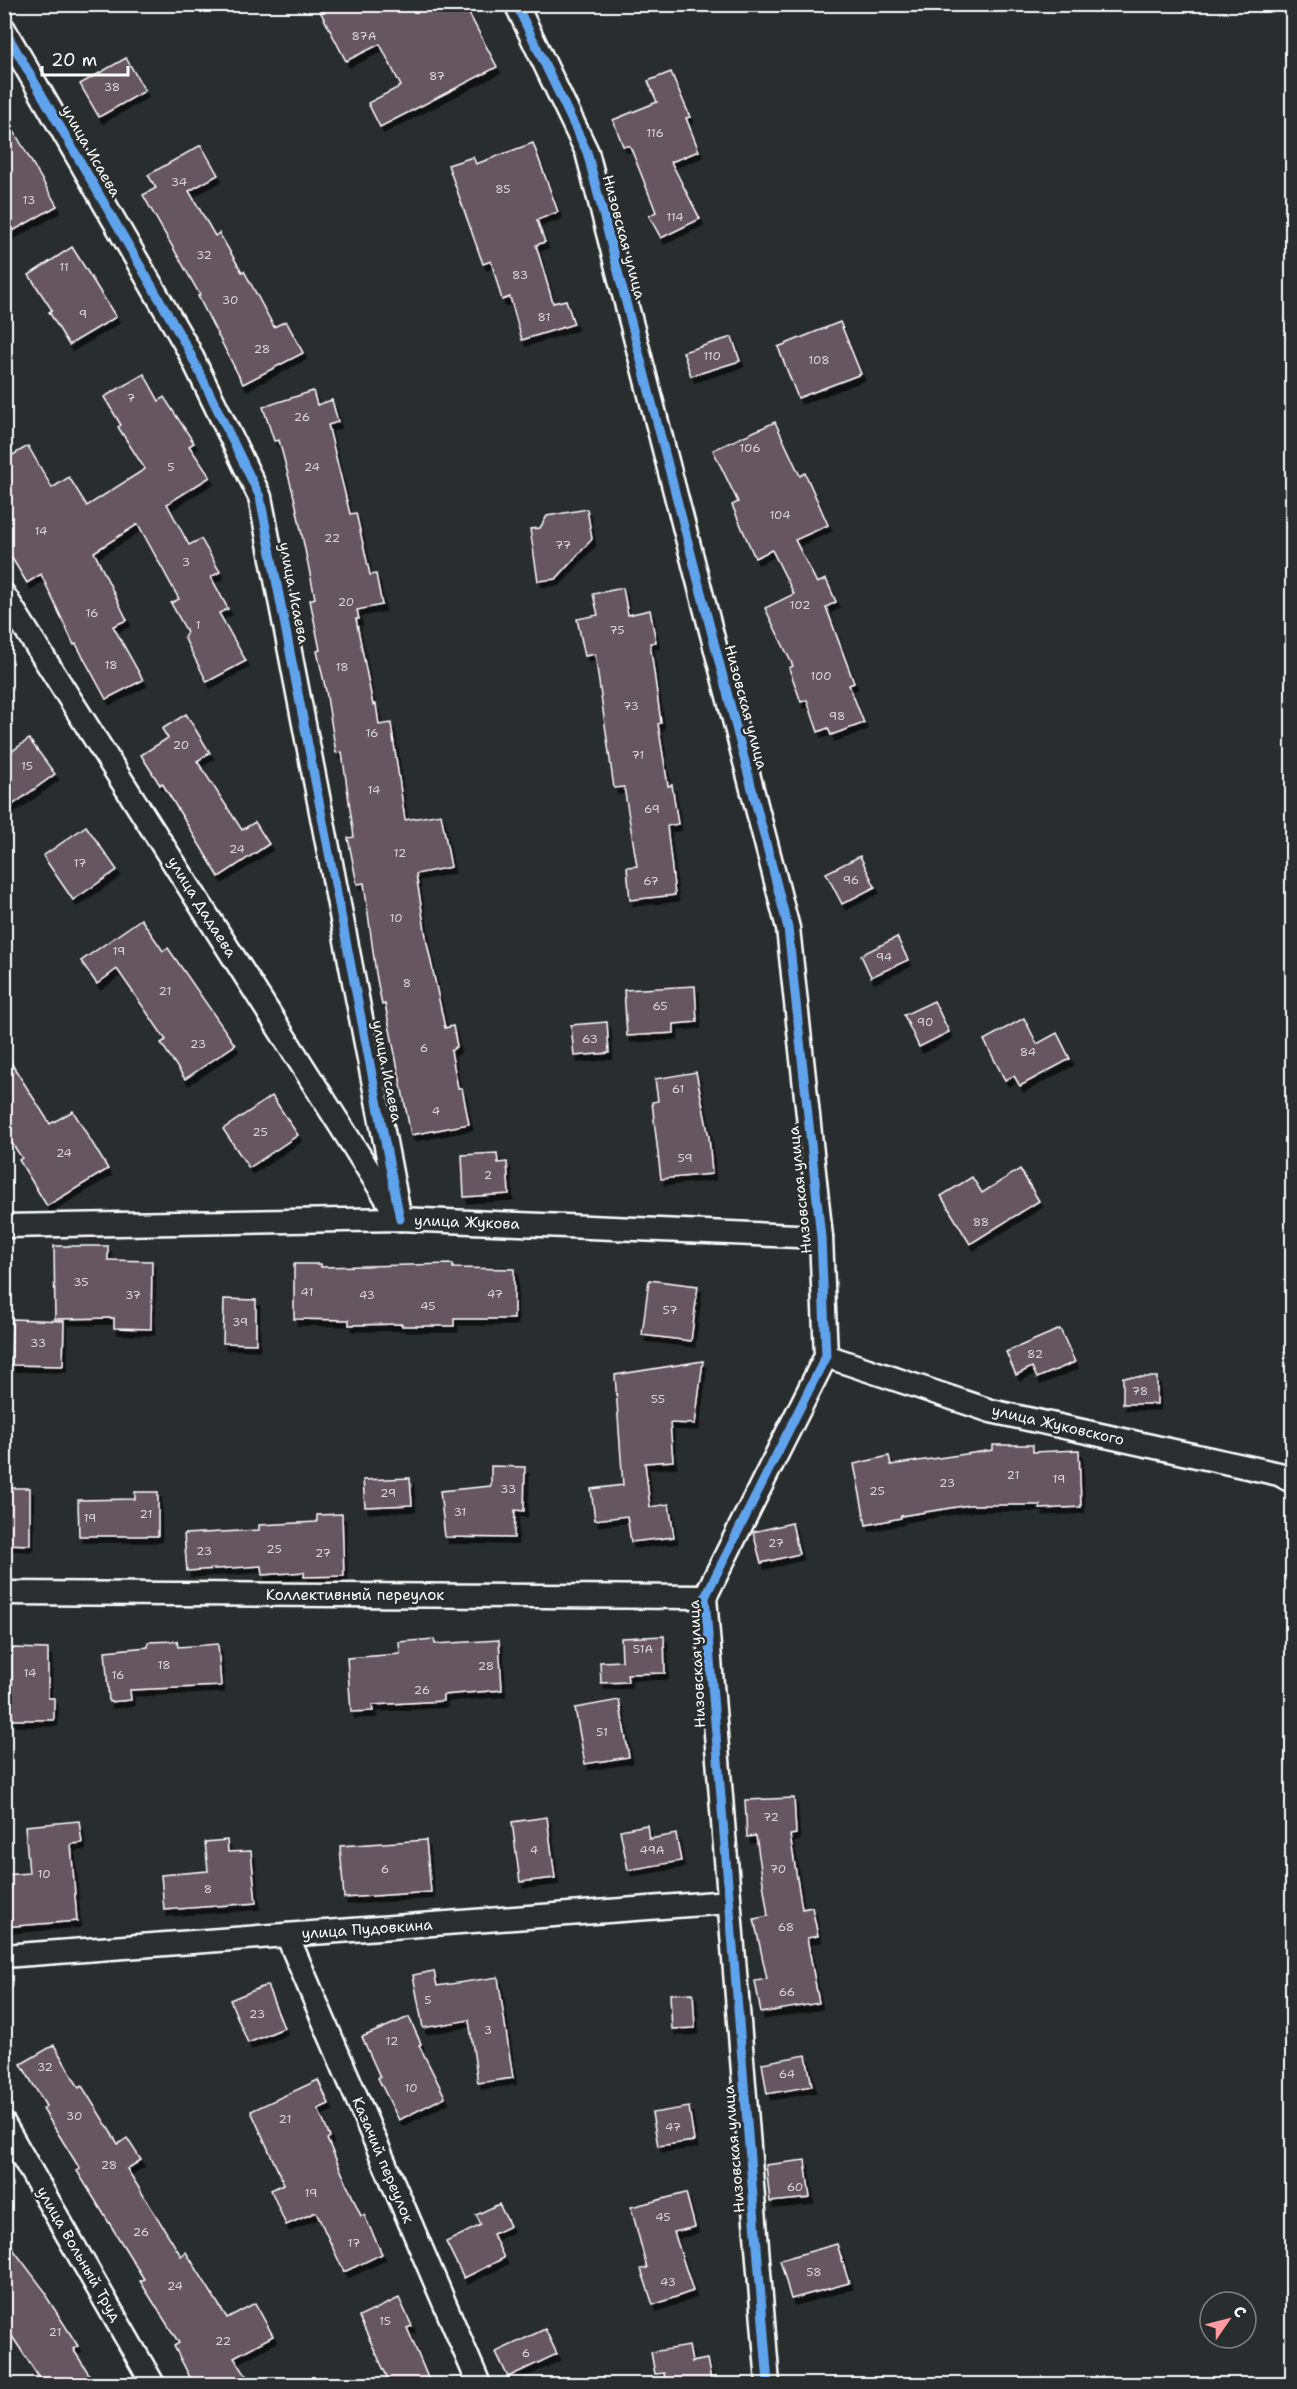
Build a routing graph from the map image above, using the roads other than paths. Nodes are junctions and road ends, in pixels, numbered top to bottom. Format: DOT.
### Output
graph roads {
  1 [pos="516,4"];
  2 [pos="4,29"];
  3 [pos="4,595"];
  4 [pos="400,1219"];
  5 [pos="5,1227"];
  6 [pos="821,1237"];
  7 [pos="826,1356"];
  8 [pos="1293,1481"];
  9 [pos="4,1593"];
  10 [pos="705,1597"];
  11 [pos="729,1902"];
  12 [pos="287,1935"];
  13 [pos="4,1956"];
  14 [pos="4,2124"];
  15 [pos="153,2385"];
  16 [pos="479,2385"];
  17 [pos="768,2385"];
  1 -- 6 [label="street, Низовская улица"];
  2 -- 4 [label="street, улица Исаева"];
  3 -- 4 [label="street, улица Дадаева"];
  4 -- 5 [label="street, улица Жукова"];
  4 -- 6 [label="street, улица Жукова"];
  6 -- 7 [label="street, Низовская улица"];
  7 -- 8 [label="street, улица Жуковского"];
  7 -- 10 [label="street, Низовская улица"];
  9 -- 10 [label="street, Коллективный переулок"];
  10 -- 11 [label="street, Низовская улица"];
  11 -- 12 [label="street, улица Пудовкина"];
  11 -- 17 [label="street, Низовская улица"];
  12 -- 13 [label="street, улица Пудовкина"];
  12 -- 16 [label="street, Казачий переулок"];
  14 -- 15 [label="street, улица Вольный Труд"];
}
